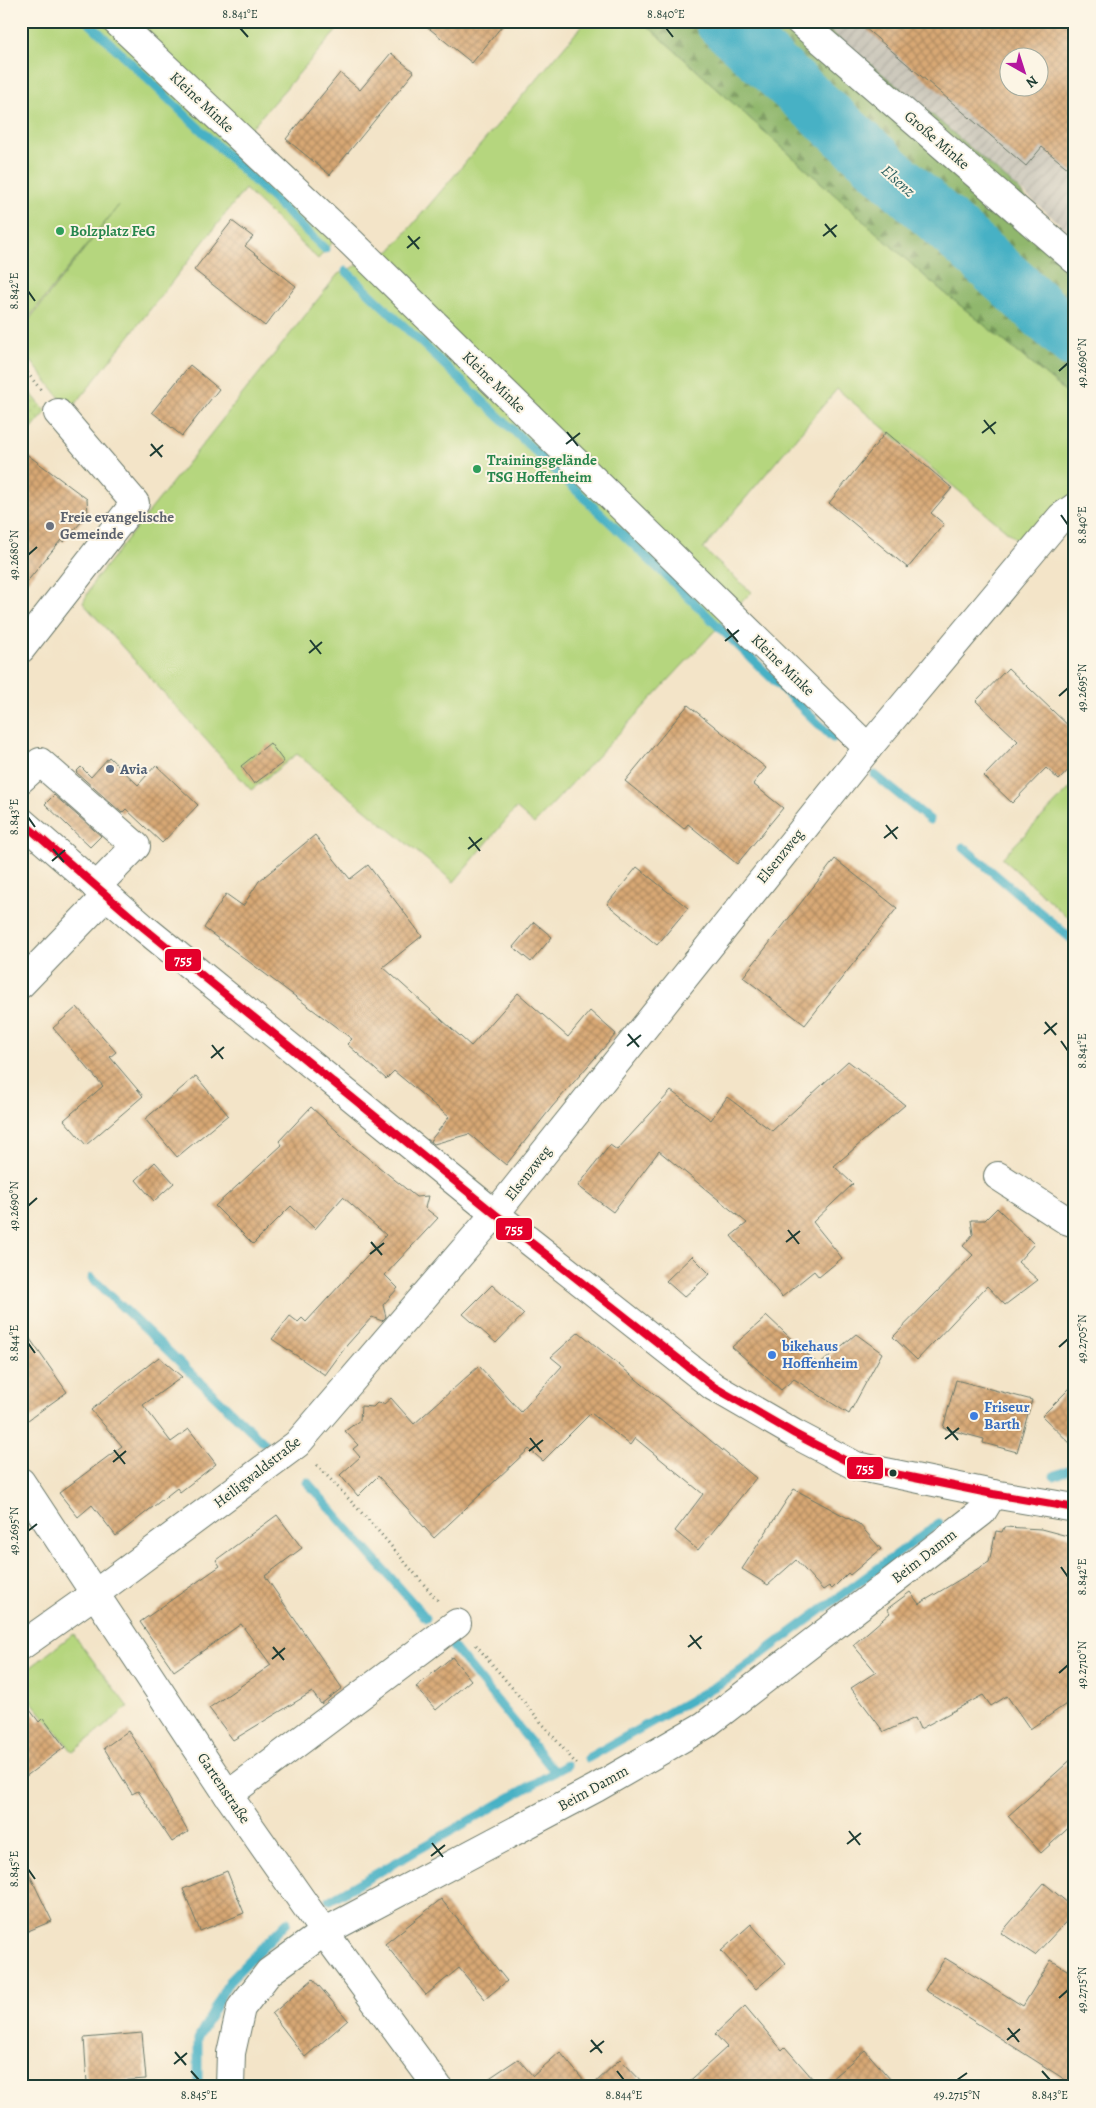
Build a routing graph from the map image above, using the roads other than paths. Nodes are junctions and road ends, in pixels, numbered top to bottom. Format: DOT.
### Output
graph roads {
  1 [pos="116,21"];
  2 [pos="799,21"];
  3 [pos="1075,260"];
  4 [pos="58,413"];
  5 [pos="1075,507"];
  6 [pos="21,649"];
  7 [pos="868,748"];
  8 [pos="21,779"];
  9 [pos="21,822"];
  10 [pos="101,892"];
  11 [pos="21,984"];
  12 [pos="998,1176"];
  13 [pos="495,1214"];
  14 [pos="1075,1223"];
  15 [pos="21,1482"];
  16 [pos="993,1494"];
  17 [pos="1075,1508"];
  18 [pos="96,1593"];
  19 [pos="457,1623"];
  20 [pos="21,1646"];
  21 [pos="228,1795"];
  22 [pos="324,1932"];
  23 [pos="230,2087"];
  24 [pos="438,2087"];
  1 -- 7 [label="street, Kleine Minke"];
  2 -- 3 [label="street, Große Minke"];
  4 -- 6 [label="street"];
  5 -- 7 [label="street, Elsenzweg"];
  7 -- 13 [label="street, Elsenzweg"];
  8 -- 10 [label="street"];
  9 -- 10 [label="street"];
  10 -- 11 [label="street"];
  10 -- 13 [label="street"];
  12 -- 14 [label="street"];
  13 -- 16 [label="street"];
  13 -- 18 [label="street, Heiligwaldstraße"];
  15 -- 18 [label="street, Gartenstraße"];
  16 -- 17 [label="street"];
  16 -- 22 [label="street, Beim Damm"];
  18 -- 20 [label="street, Heiligwaldstraße"];
  18 -- 21 [label="street, Gartenstraße"];
  19 -- 21 [label="street"];
  21 -- 22 [label="street, Gartenstraße"];
  22 -- 23 [label="street, Beim Damm"];
  22 -- 24 [label="street, Gartenstraße"];
}
